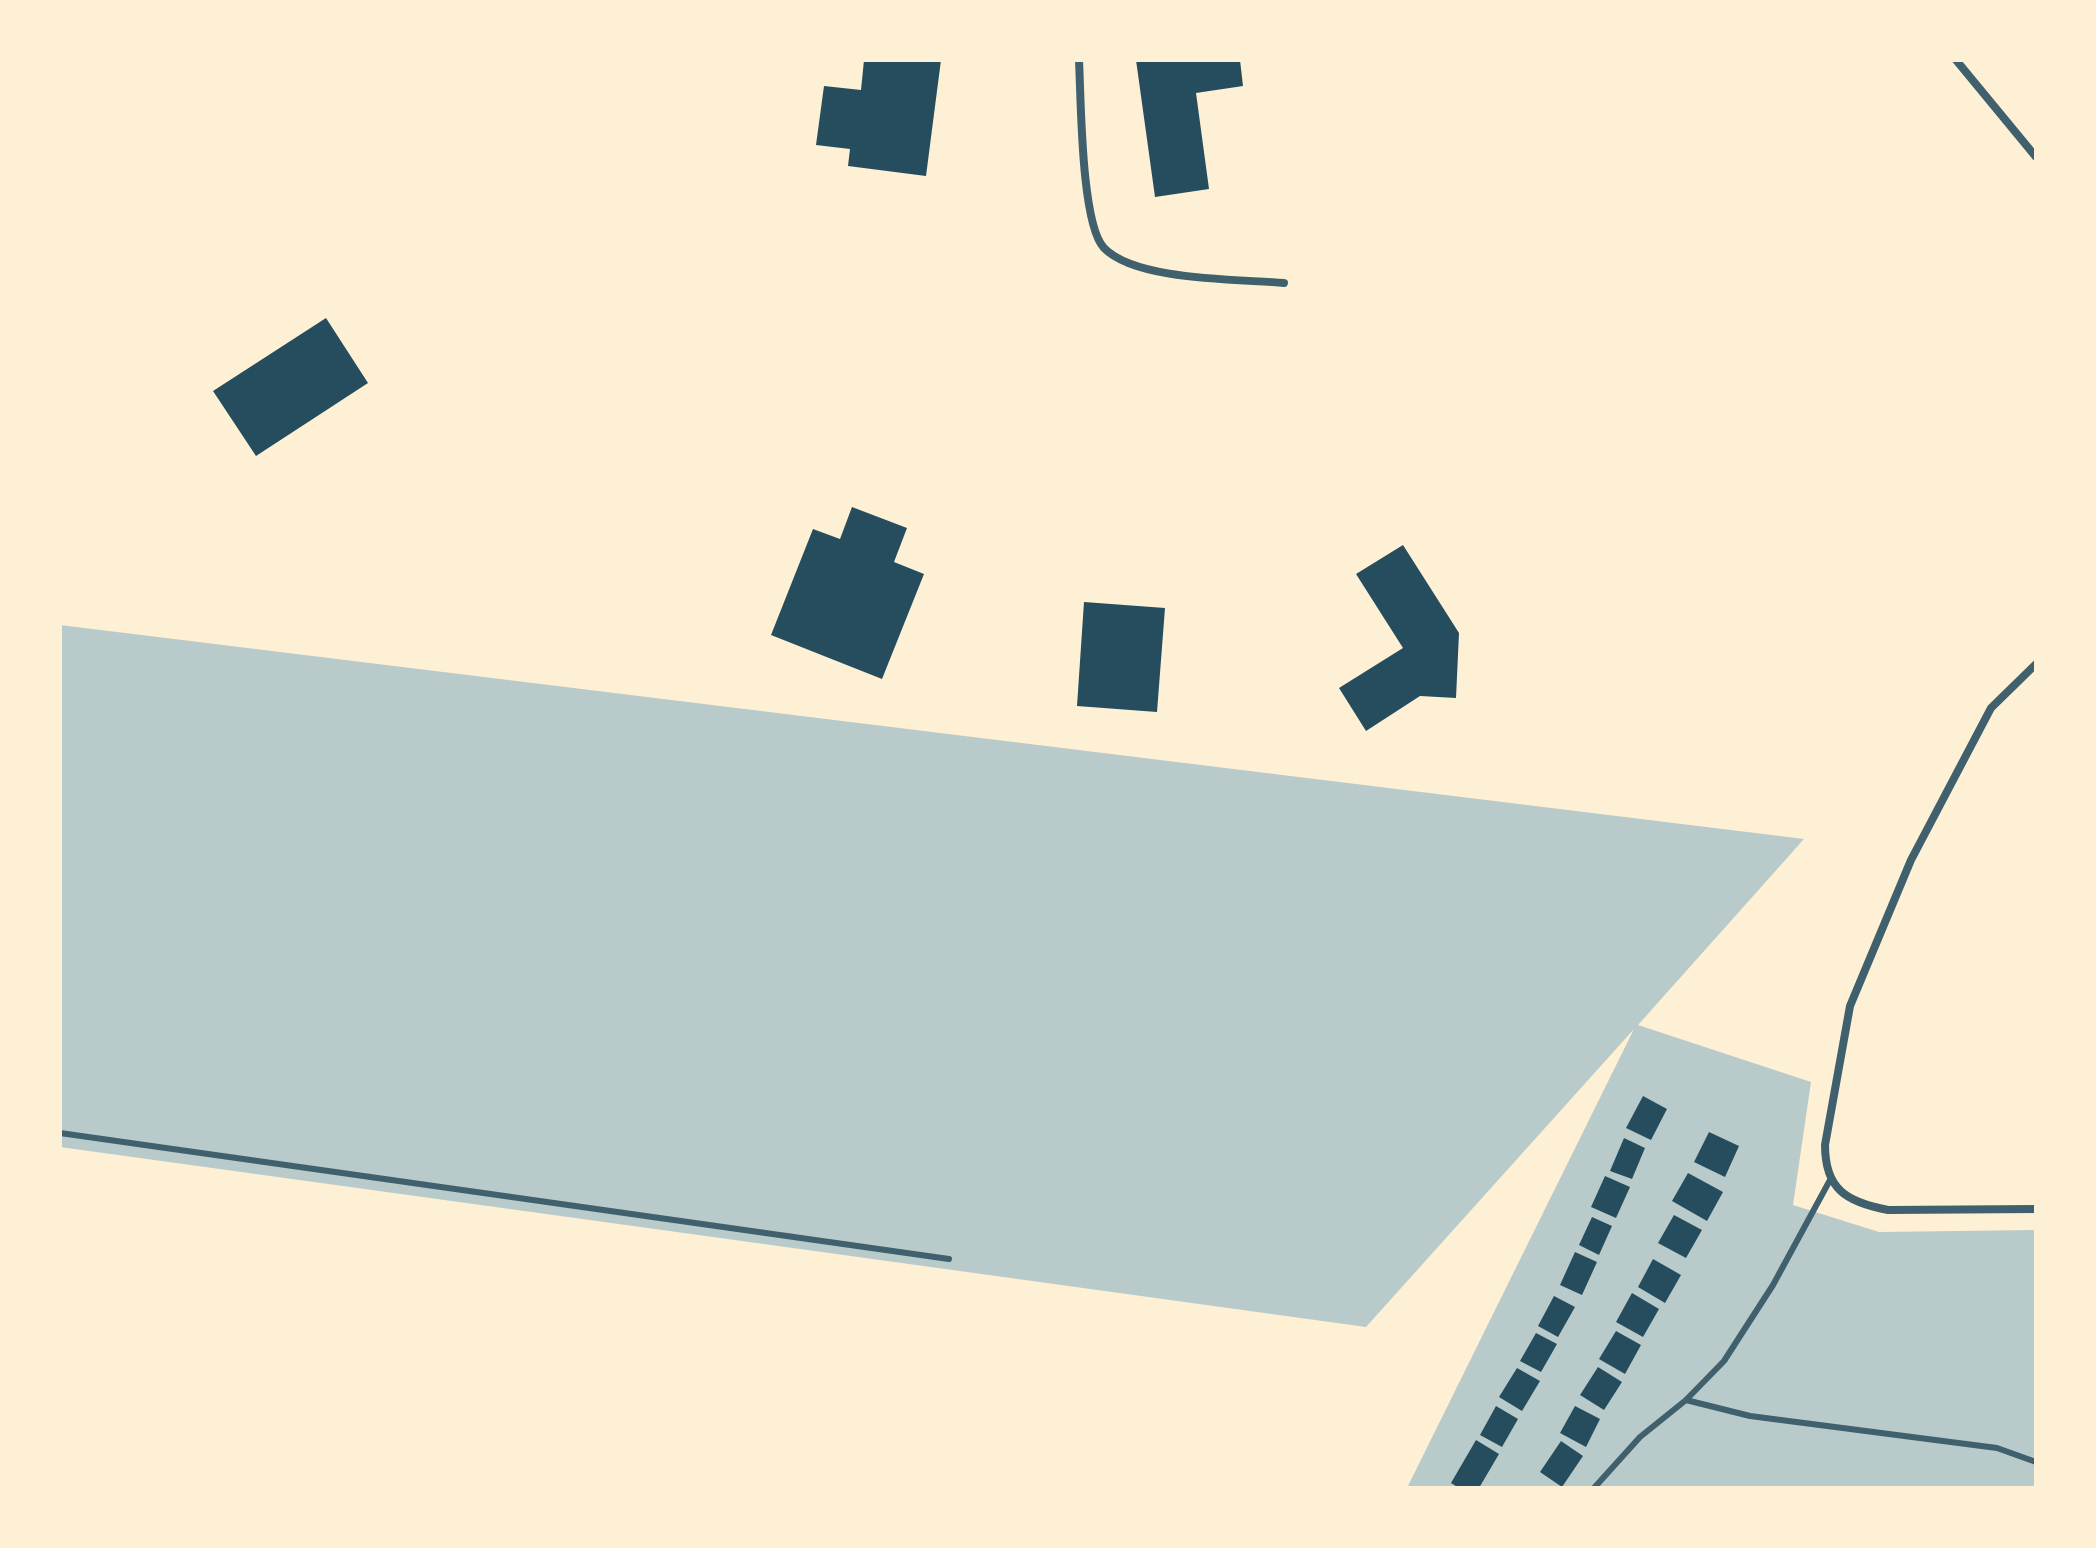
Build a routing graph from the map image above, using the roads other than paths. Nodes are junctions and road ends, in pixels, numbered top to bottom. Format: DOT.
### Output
graph roads {
  1 [pos="1079,60"];
  2 [pos="1956,60"];
  3 [pos="2036,157"];
  4 [pos="1284,283"];
  5 [pos="2036,664"];
  6 [pos="60,1133"];
  7 [pos="1830,1180"];
  8 [pos="2036,1209"];
  9 [pos="949,1259"];
  10 [pos="1686,1400"];
  11 [pos="2036,1462"];
  12 [pos="1594,1488"];
  1 -- 4 [label="street"];
  2 -- 3 [label="street"];
  5 -- 7 [label="street"];
  6 -- 9 [label="lane"];
  7 -- 8 [label="street"];
  7 -- 10 [label="lane"];
  10 -- 11 [label="lane"];
  10 -- 12 [label="lane"];
}
